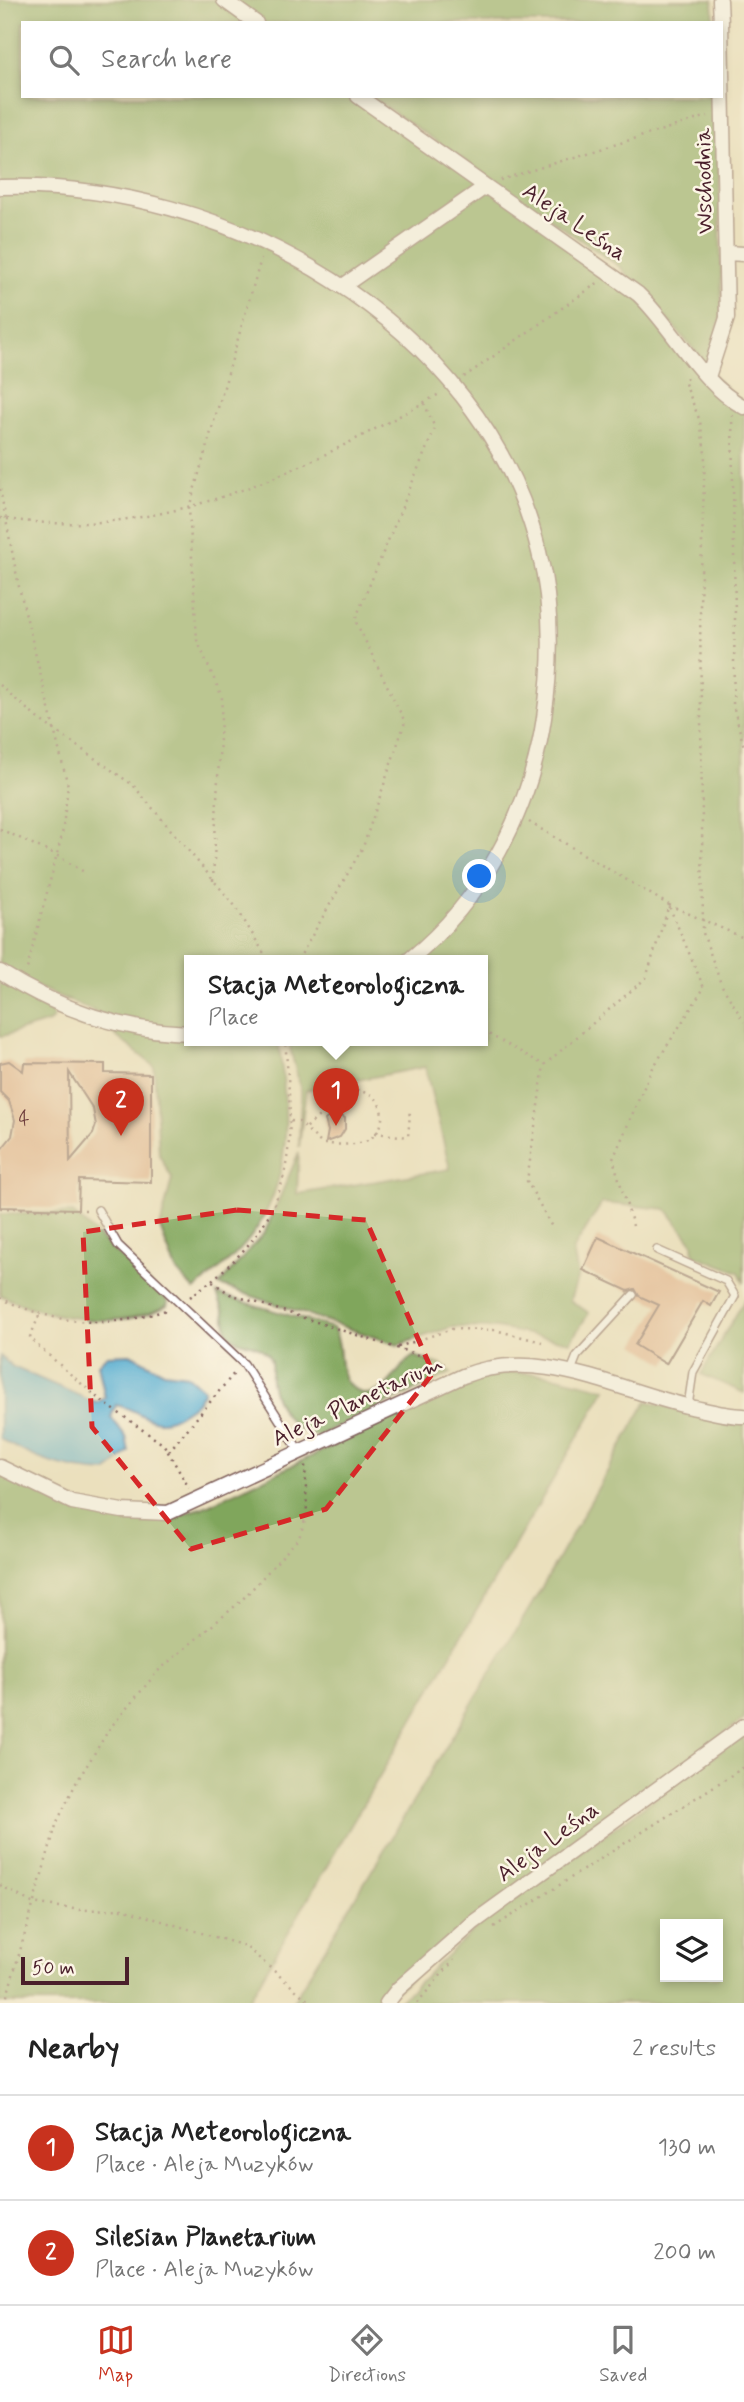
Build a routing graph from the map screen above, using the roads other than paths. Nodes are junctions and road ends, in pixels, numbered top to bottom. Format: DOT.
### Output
graph roads {
  1 [pos="224,0"];
  2 [pos="720,0"];
  3 [pos="253,21"];
  4 [pos="721,21"];
  5 [pos="723,68"];
  6 [pos="361,98"];
  7 [pos="0,187"];
  8 [pos="485,187"];
  9 [pos="726,253"];
  10 [pos="744,254"];
  11 [pos="343,286"];
  12 [pos="703,371"];
  13 [pos="738,404"];
  14 [pos="415,955"];
  15 [pos="0,972"];
  16 [pos="184,1032"];
  17 [pos="98,1210"];
  18 [pos="657,1250"];
  19 [pos="633,1295"];
  20 [pos="571,1371"];
  21 [pos="688,1406"];
  22 [pos="744,1416"];
  23 [pos="300,1452"];
  24 [pos="0,1468"];
  25 [pos="744,1726"];
  26 [pos="387,2003"];
  1 -- 3 [label="street"];
  2 -- 4 [label="street, Wschodnia"];
  5 -- 9 [label="street, Wschodnia"];
  6 -- 8 [label="street, Aleja Leśna"];
  7 -- 11 [label="street"];
  8 -- 11 [label="street"];
  8 -- 12 [label="street, Aleja Leśna"];
  9 -- 10 [label="street, Wschodnia"];
  9 -- 12 [label="street, Wschodnia"];
  11 -- 14 [label="street"];
  12 -- 13 [label="street, Aleja Leśna"];
  15 -- 16 [label="street"];
  17 -- 23 [label="lane"];
  18 -- 21 [label="lane"];
  19 -- 20 [label="lane"];
  20 -- 21 [label="street, Aleja Planetarium"];
  20 -- 23 [label="street, Aleja Planetarium"];
  21 -- 22 [label="street, Aleja Planetarium"];
  23 -- 24 [label="street, Aleja Planetarium"];
  25 -- 26 [label="street, Aleja Leśna"];
}
